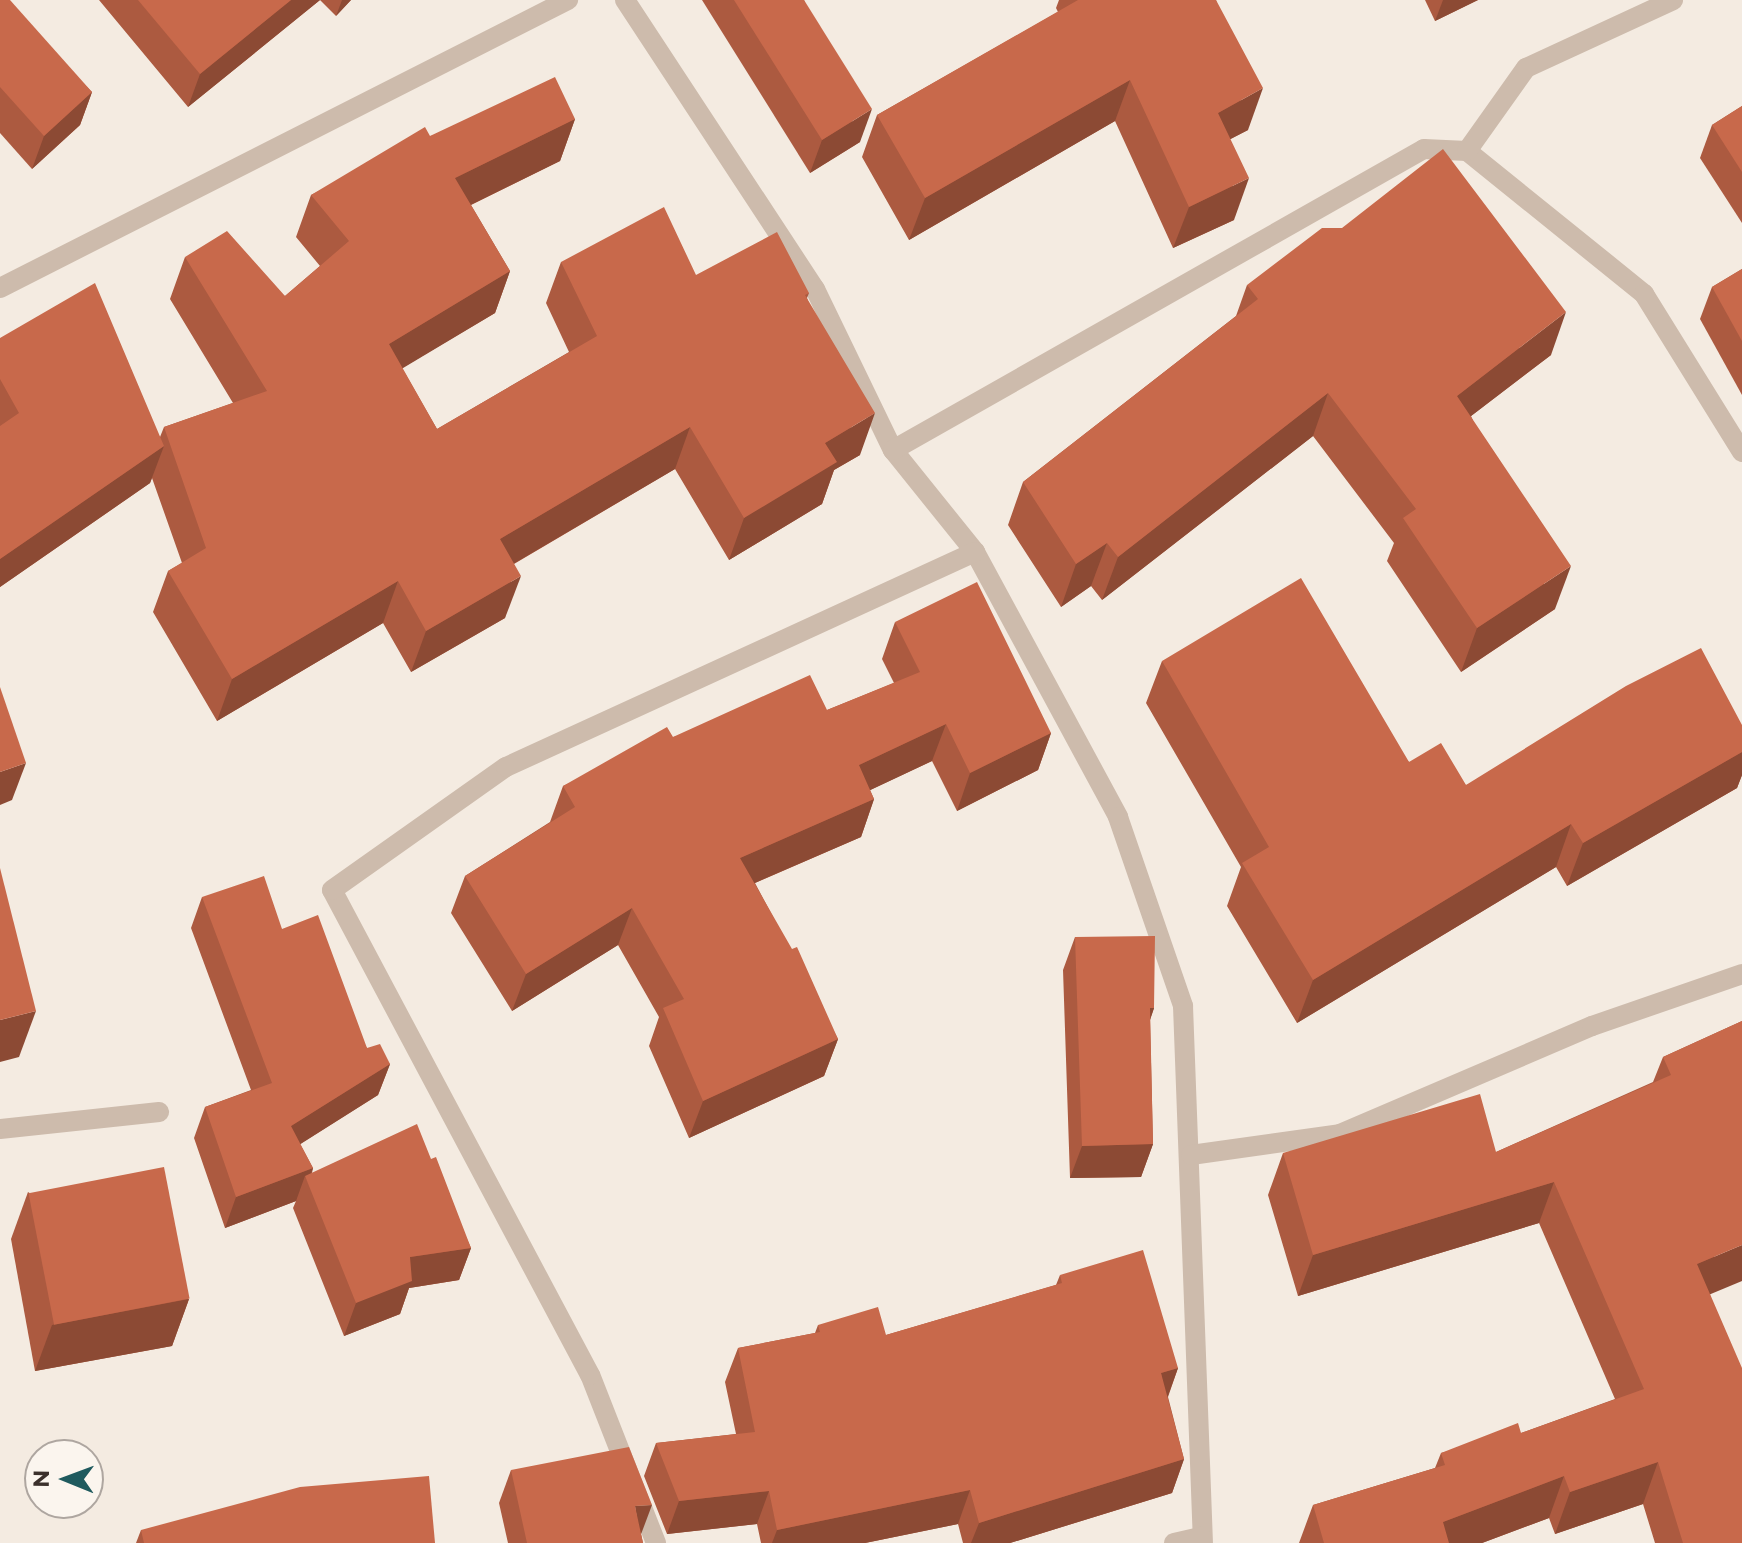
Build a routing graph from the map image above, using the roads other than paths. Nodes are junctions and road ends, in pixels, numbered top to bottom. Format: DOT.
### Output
graph roads {
  1 [pos="568,0"];
  2 [pos="625,0"];
  3 [pos="1673,0"];
  4 [pos="1467,151"];
  5 [pos="0,288"];
  6 [pos="893,450"];
  7 [pos="1742,452"];
  8 [pos="975,552"];
  9 [pos="1742,974"];
  10 [pos="159,1112"];
  11 [pos="0,1129"];
  12 [pos="1191,1155"];
  13 [pos="1202,1540"];
  14 [pos="656,1543"];
  15 [pos="1174,1543"];
  1 -- 5 [label="street"];
  2 -- 6 [label="street"];
  3 -- 4 [label="street"];
  4 -- 6 [label="street"];
  4 -- 7 [label="street"];
  6 -- 8 [label="street"];
  8 -- 12 [label="street"];
  8 -- 14 [label="street"];
  9 -- 12 [label="street"];
  10 -- 11 [label="street"];
  12 -- 13 [label="street"];
  13 -- 15 [label="street"];
}
